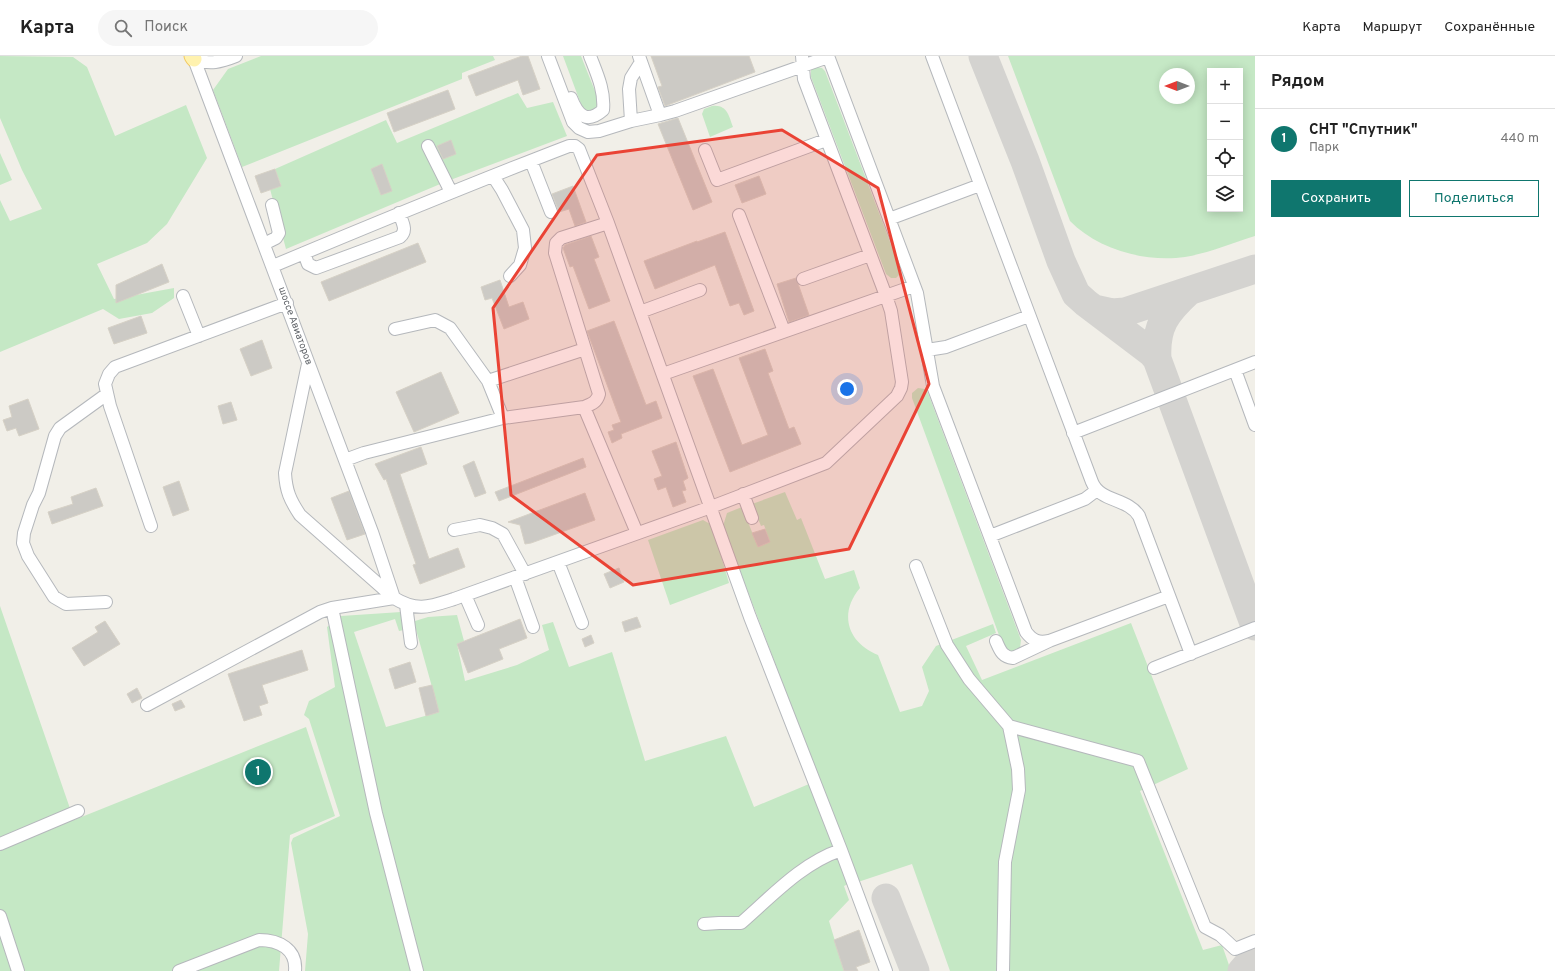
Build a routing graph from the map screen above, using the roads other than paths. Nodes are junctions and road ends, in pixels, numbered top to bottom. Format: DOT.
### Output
graph roads {
  1 [pos="236,56"];
  2 [pos="548,56"];
  3 [pos="555,56"];
  4 [pos="590,56"];
  5 [pos="828,56"];
  6 [pos="932,56"];
  7 [pos="198,58"];
  8 [pos="640,59"];
  9 [pos="802,61"];
  10 [pos="660,114"];
  11 [pos="631,121"];
  12 [pos="826,140"];
  13 [pos="428,146"];
  14 [pos="705,150"];
  15 [pos="531,161"];
  16 [pos="493,176"];
  17 [pos="980,185"];
  18 [pos="451,192"];
  19 [pos="272,205"];
  20 [pos="551,212"];
  21 [pos="399,213"];
  22 [pos="739,215"];
  23 [pos="889,219"];
  24 [pos="608,223"];
  25 [pos="264,244"];
  26 [pos="304,253"];
  27 [pos="870,255"];
  28 [pos="273,266"];
  29 [pos="510,276"];
  30 [pos="803,279"];
  31 [pos="914,286"];
  32 [pos="700,290"];
  33 [pos="183,296"];
  34 [pos="886,296"];
  35 [pos="287,303"];
  36 [pos="640,312"];
  37 [pos="1029,316"];
  38 [pos="395,329"];
  39 [pos="784,331"];
  40 [pos="199,336"];
  41 [pos="585,349"];
  42 [pos="927,350"];
  43 [pos="1255,362"];
  44 [pos="308,364"];
  45 [pos="1235,370"];
  46 [pos="663,374"];
  47 [pos="488,381"];
  48 [pos="107,394"];
  49 [pos="584,407"];
  50 [pos="503,418"];
  51 [pos="1255,425"];
  52 [pos="1073,433"];
  53 [pos="345,460"];
  54 [pos="1096,490"];
  55 [pos="743,494"];
  56 [pos="711,507"];
  57 [pos="752,518"];
  58 [pos="151,526"];
  59 [pos="454,530"];
  60 [pos="637,533"];
  61 [pos="990,536"];
  62 [pos="558,562"];
  63 [pos="916,566"];
  64 [pos="520,576"];
  65 [pos="465,595"];
  66 [pos="1169,596"];
  67 [pos="394,598"];
  68 [pos="106,602"];
  69 [pos="406,606"];
  70 [pos="332,608"];
  71 [pos="582,623"];
  72 [pos="478,625"];
  73 [pos="533,627"];
  74 [pos="1255,628"];
  75 [pos="996,641"];
  76 [pos="1050,641"];
  77 [pos="411,643"];
  78 [pos="1190,654"];
  79 [pos="1154,668"];
  80 [pos="147,705"];
  81 [pos="1009,726"];
  82 [pos="78,811"];
  83 [pos="0,844"];
  84 [pos="842,850"];
  85 [pos="0,916"];
  86 [pos="704,924"];
  87 [pos="1255,941"];
  88 [pos="18,971"];
  89 [pos="179,971"];
  90 [pos="295,971"];
  91 [pos="417,971"];
  92 [pos="886,971"];
  93 [pos="1003,971"];
  1 -- 7 [label="street"];
  2 -- 11 [label="street"];
  3 -- 4 [label="street"];
  5 -- 9 [label="street"];
  5 -- 23 [label="street"];
  6 -- 17 [label="street"];
  7 -- 25 [label="street, шоссе Авиаторов"];
  8 -- 10 [label="street"];
  8 -- 11 [label="street"];
  9 -- 10 [label="street"];
  9 -- 12 [label="street"];
  10 -- 11 [label="street"];
  12 -- 14 [label="street"];
  12 -- 27 [label="street"];
  13 -- 18 [label="street"];
  15 -- 16 [label="street"];
  15 -- 20 [label="street"];
  15 -- 24 [label="street"];
  16 -- 18 [label="street"];
  16 -- 29 [label="street"];
  17 -- 23 [label="street"];
  17 -- 37 [label="street"];
  18 -- 21 [label="street"];
  19 -- 25 [label="street"];
  21 -- 26 [label="street"];
  21 -- 26 [label="street"];
  22 -- 39 [label="street"];
  23 -- 31 [label="street"];
  24 -- 36 [label="street"];
  24 -- 41 [label="street"];
  25 -- 28 [label="street, шоссе Авиаторов"];
  26 -- 28 [label="street"];
  27 -- 30 [label="street"];
  27 -- 34 [label="street"];
  28 -- 35 [label="street, шоссе Авиаторов"];
  31 -- 34 [label="street"];
  31 -- 42 [label="street"];
  32 -- 36 [label="street"];
  33 -- 40 [label="street"];
  34 -- 39 [label="street"];
  34 -- 55 [label="street"];
  35 -- 40 [label="street"];
  35 -- 44 [label="street, шоссе Авиаторов"];
  36 -- 46 [label="street"];
  37 -- 42 [label="street"];
  37 -- 52 [label="street"];
  38 -- 47 [label="street"];
  39 -- 46 [label="street"];
  40 -- 48 [label="street"];
  41 -- 47 [label="street"];
  41 -- 49 [label="street"];
  42 -- 61 [label="street"];
  43 -- 45 [label="street"];
  44 -- 53 [label="street, шоссе Авиаторов"];
  44 -- 67 [label="street"];
  45 -- 51 [label="street"];
  45 -- 52 [label="street"];
  46 -- 56 [label="street"];
  47 -- 50 [label="street"];
  48 -- 58 [label="street"];
  48 -- 68 [label="street"];
  49 -- 50 [label="street"];
  49 -- 60 [label="street"];
  50 -- 53 [label="street"];
  52 -- 54 [label="street"];
  53 -- 67 [label="street, шоссе Авиаторов"];
  54 -- 61 [label="street"];
  54 -- 66 [label="street"];
  55 -- 56 [label="street"];
  55 -- 57 [label="street"];
  56 -- 60 [label="street"];
  56 -- 84 [label="street"];
  59 -- 64 [label="street"];
  60 -- 62 [label="street"];
  61 -- 76 [label="street"];
  62 -- 64 [label="street"];
  62 -- 71 [label="street"];
  63 -- 81 [label="street"];
  64 -- 65 [label="street"];
  64 -- 73 [label="street"];
  65 -- 69 [label="street"];
  65 -- 72 [label="street"];
  66 -- 76 [label="street"];
  66 -- 78 [label="street"];
  67 -- 69 [label="street"];
  67 -- 70 [label="street"];
  69 -- 77 [label="street"];
  70 -- 80 [label="street"];
  70 -- 91 [label="street"];
  74 -- 78 [label="street"];
  75 -- 76 [label="street"];
  78 -- 79 [label="street"];
  81 -- 87 [label="street"];
  81 -- 93 [label="street"];
  82 -- 83 [label="street"];
  84 -- 86 [label="street"];
  84 -- 92 [label="street"];
  85 -- 88 [label="street"];
  89 -- 90 [label="street"];
}
